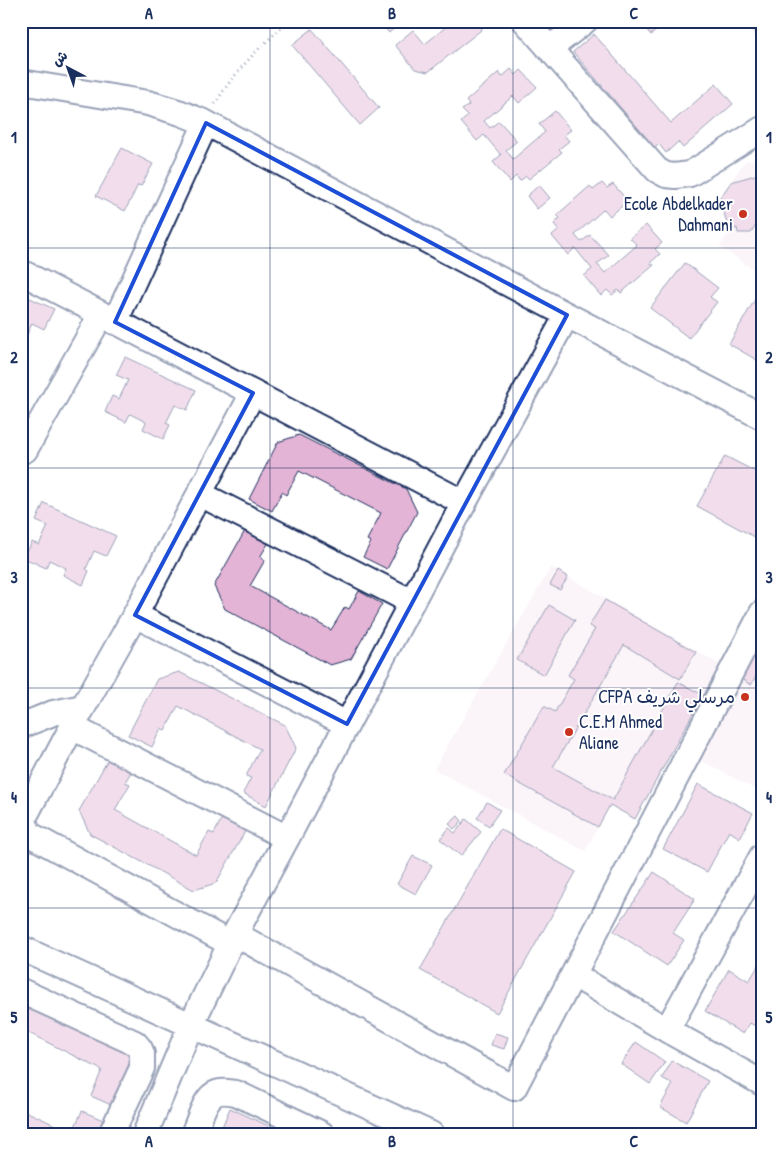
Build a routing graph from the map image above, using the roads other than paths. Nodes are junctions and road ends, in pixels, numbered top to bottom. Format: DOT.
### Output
graph roads {
  1 [pos="525,21"];
  2 [pos="585,21"];
  3 [pos="550,49"];
  4 [pos="21,82"];
  5 [pos="206,123"];
  6 [pos="762,130"];
  7 [pos="21,272"];
  8 [pos="566,315"];
  9 [pos="108,318"];
  10 [pos="253,393"];
  11 [pos="762,417"];
  12 [pos="25,450"];
  13 [pos="200,494"];
  14 [pos="464,503"];
  15 [pos="412,602"];
  16 [pos="762,613"];
  17 [pos="136,615"];
  18 [pos="78,717"];
  19 [pos="347,724"];
  20 [pos="21,726"];
  21 [pos="287,838"];
  22 [pos="762,856"];
  23 [pos="233,939"];
  24 [pos="21,948"];
  25 [pos="574,975"];
  26 [pos="21,991"];
  27 [pos="191,1025"];
  28 [pos="667,1030"];
  29 [pos="762,1083"];
  30 [pos="116,1132"];
  31 [pos="145,1134"];
  32 [pos="193,1134"];
  33 [pos="322,1134"];
  34 [pos="431,1134"];
  1 -- 3 [label="street"];
  2 -- 3 [label="street"];
  3 -- 6 [label="street"];
  4 -- 5 [label="street"];
  5 -- 8 [label="street"];
  5 -- 9 [label="street"];
  7 -- 9 [label="street"];
  8 -- 11 [label="street"];
  8 -- 14 [label="street"];
  9 -- 10 [label="street"];
  9 -- 12 [label="street"];
  10 -- 13 [label="street"];
  10 -- 14 [label="street"];
  13 -- 15 [label="street"];
  13 -- 17 [label="street"];
  14 -- 15 [label="street"];
  15 -- 19 [label="street"];
  16 -- 25 [label="street"];
  17 -- 18 [label="street"];
  17 -- 19 [label="street"];
  18 -- 20 [label="street"];
  18 -- 21 [label="street"];
  18 -- 23 [label="street"];
  19 -- 21 [label="street"];
  21 -- 23 [label="street"];
  22 -- 28 [label="street"];
  23 -- 25 [label="street"];
  23 -- 27 [label="street"];
  24 -- 27 [label="street"];
  25 -- 28 [label="street"];
  26 -- 30 [label="street"];
  27 -- 31 [label="street"];
  27 -- 34 [label="street"];
  28 -- 29 [label="street"];
  32 -- 33 [label="street"];
}
